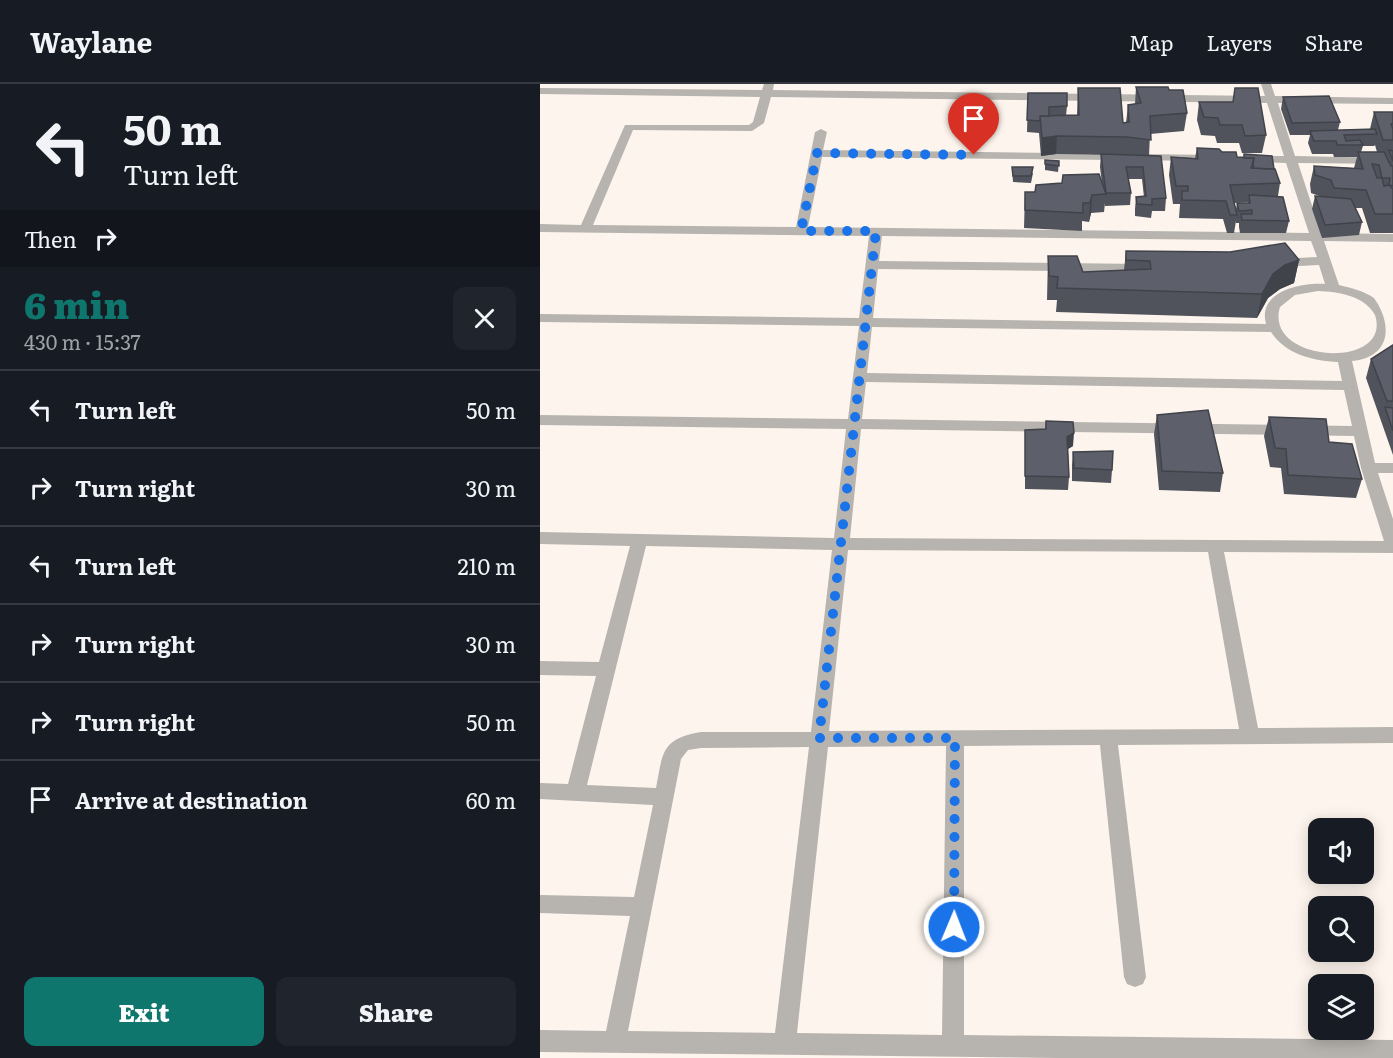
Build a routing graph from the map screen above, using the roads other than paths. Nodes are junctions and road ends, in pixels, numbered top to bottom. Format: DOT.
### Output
graph roads {
  1 [pos="1266,84"];
  2 [pos="599,88"];
  3 [pos="686,88"];
  4 [pos="767,89"];
  5 [pos="540,91"];
  6 [pos="1271,100"];
  7 [pos="1393,101"];
  8 [pos="821,132"];
  9 [pos="817,153"];
  10 [pos="1290,159"];
  11 [pos="1393,160"];
  12 [pos="540,228"];
  13 [pos="586,228"];
  14 [pos="801,231"];
  15 [pos="876,231"];
  16 [pos="1315,238"];
  17 [pos="1393,238"];
  18 [pos="1324,261"];
  19 [pos="1267,264"];
  20 [pos="872,265"];
  21 [pos="1160,268"];
  22 [pos="1333,288"];
  23 [pos="540,318"];
  24 [pos="866,323"];
  25 [pos="1274,328"];
  26 [pos="1344,358"];
  27 [pos="860,377"];
  28 [pos="1351,386"];
  29 [pos="541,423"];
  30 [pos="854,424"];
  31 [pos="1361,431"];
  32 [pos="1370,468"];
  33 [pos="1393,468"];
  34 [pos="540,538"];
  35 [pos="639,541"];
  36 [pos="841,544"];
  37 [pos="1215,546"];
  38 [pos="1393,546"];
  39 [pos="540,668"];
  40 [pos="607,669"];
  41 [pos="1393,735"];
  42 [pos="1250,736"];
  43 [pos="1108,737"];
  44 [pos="819,738"];
  45 [pos="955,738"];
  46 [pos="540,791"];
  47 [pos="575,793"];
  48 [pos="664,798"];
  49 [pos="540,904"];
  50 [pos="642,907"];
  51 [pos="1136,977"];
  52 [pos="540,1041"];
  53 [pos="615,1042"];
  54 [pos="785,1044"];
  55 [pos="953,1046"];
  56 [pos="755,1051"];
  57 [pos="1393,1051"];
  58 [pos="898,1052"];
  59 [pos="1066,1052"];
  1 -- 6 [label="street"];
  2 -- 3 [label="street"];
  2 -- 5 [label="street"];
  3 -- 4 [label="street"];
  4 -- 6 [label="street"];
  4 -- 13 [label="street"];
  6 -- 7 [label="street"];
  6 -- 10 [label="street"];
  8 -- 9 [label="street"];
  9 -- 10 [label="street"];
  9 -- 14 [label="street"];
  10 -- 11 [label="street"];
  10 -- 16 [label="street"];
  12 -- 13 [label="street"];
  13 -- 14 [label="street"];
  14 -- 15 [label="street"];
  15 -- 16 [label="street"];
  15 -- 20 [label="street"];
  16 -- 17 [label="street"];
  16 -- 18 [label="street"];
  18 -- 19 [label="street"];
  18 -- 22 [label="street"];
  20 -- 21 [label="street"];
  20 -- 24 [label="street"];
  22 -- 25 [label="street"];
  22 -- 26 [label="street"];
  23 -- 24 [label="street"];
  24 -- 25 [label="street"];
  24 -- 27 [label="street"];
  25 -- 26 [label="street"];
  26 -- 28 [label="street"];
  27 -- 28 [label="street"];
  27 -- 30 [label="street"];
  28 -- 31 [label="street"];
  29 -- 30 [label="street"];
  30 -- 31 [label="street"];
  30 -- 36 [label="street"];
  31 -- 32 [label="street"];
  32 -- 33 [label="street"];
  32 -- 38 [label="street"];
  34 -- 35 [label="street"];
  35 -- 36 [label="street"];
  35 -- 40 [label="street"];
  36 -- 37 [label="street"];
  36 -- 44 [label="street"];
  37 -- 38 [label="street"];
  37 -- 42 [label="street"];
  39 -- 40 [label="street"];
  40 -- 47 [label="street"];
  41 -- 42 [label="street"];
  42 -- 43 [label="street"];
  43 -- 45 [label="street"];
  43 -- 51 [label="street"];
  44 -- 45 [label="street"];
  44 -- 48 [label="street"];
  44 -- 54 [label="street"];
  45 -- 55 [label="street"];
  46 -- 47 [label="street"];
  47 -- 48 [label="street"];
  48 -- 50 [label="street"];
  49 -- 50 [label="street"];
  50 -- 53 [label="street"];
  52 -- 53 [label="street"];
  53 -- 56 [label="street"];
  54 -- 56 [label="street"];
  54 -- 58 [label="street"];
  55 -- 58 [label="street"];
  55 -- 59 [label="street"];
  57 -- 59 [label="street"];
}
